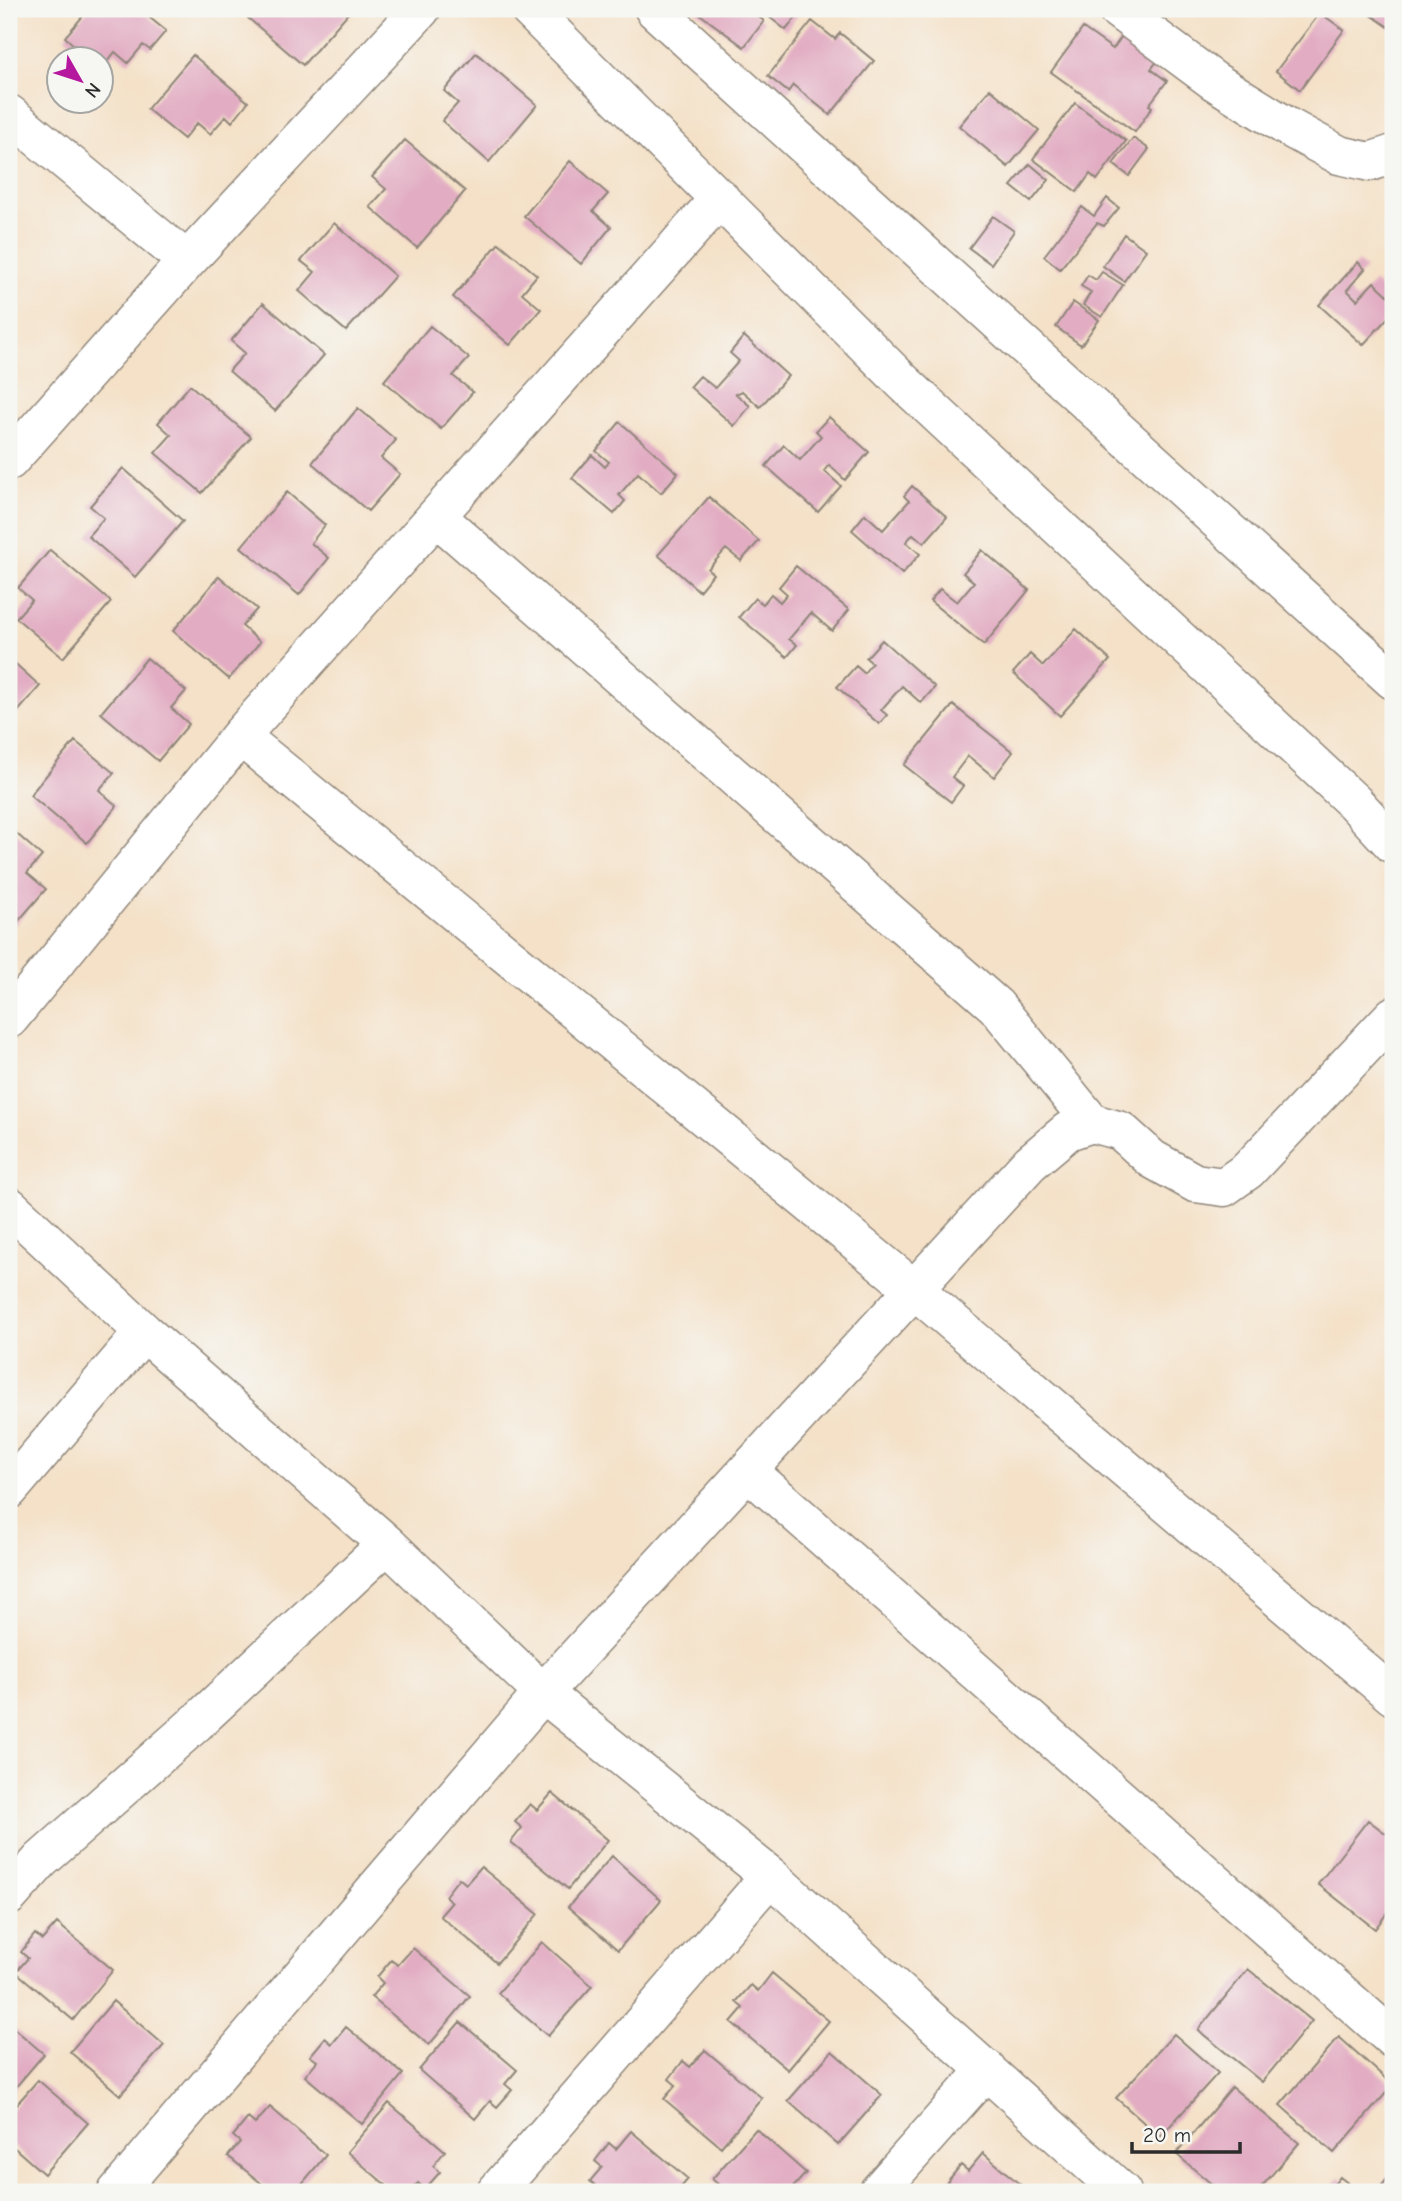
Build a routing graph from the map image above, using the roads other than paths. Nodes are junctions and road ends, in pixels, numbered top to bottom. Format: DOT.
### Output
graph roads {
  1 [pos="421,9"];
  2 [pos="529,9"];
  3 [pos="654,9"];
  4 [pos="1117,9"];
  5 [pos="9,114"];
  6 [pos="1393,154"];
  7 [pos="720,198"];
  8 [pos="187,261"];
  9 [pos="9,461"];
  10 [pos="437,517"];
  11 [pos="1393,680"];
  12 [pos="240,736"];
  13 [pos="1393,844"];
  14 [pos="1393,1016"];
  15 [pos="9,1019"];
  16 [pos="1093,1123"];
  17 [pos="9,1206"];
  18 [pos="915,1290"];
  19 [pos="144,1332"];
  20 [pos="748,1471"];
  21 [pos="9,1490"];
  22 [pos="387,1544"];
  23 [pos="543,1693"];
  24 [pos="1393,1696"];
  25 [pos="770,1876"];
  26 [pos="9,1896"];
  27 [pos="1393,2039"];
  28 [pos="987,2069"];
  29 [pos="117,2192"];
  30 [pos="496,2192"];
  31 [pos="878,2192"];
  32 [pos="1122,2192"];
  1 -- 8 [label="street"];
  2 -- 7 [label="street"];
  3 -- 11 [label="street"];
  4 -- 6 [label="street"];
  5 -- 8 [label="street"];
  7 -- 10 [label="street"];
  7 -- 13 [label="street"];
  8 -- 9 [label="street"];
  10 -- 12 [label="street"];
  10 -- 16 [label="street"];
  12 -- 15 [label="street"];
  12 -- 18 [label="street"];
  14 -- 16 [label="street"];
  16 -- 18 [label="street"];
  17 -- 19 [label="street"];
  18 -- 20 [label="street"];
  18 -- 24 [label="street"];
  19 -- 21 [label="street"];
  19 -- 22 [label="street"];
  20 -- 23 [label="street"];
  20 -- 27 [label="street"];
  22 -- 23 [label="street"];
  22 -- 26 [label="street"];
  23 -- 25 [label="street"];
  23 -- 29 [label="street"];
  25 -- 28 [label="street"];
  25 -- 30 [label="street"];
  28 -- 31 [label="street"];
  28 -- 32 [label="street"];
}
